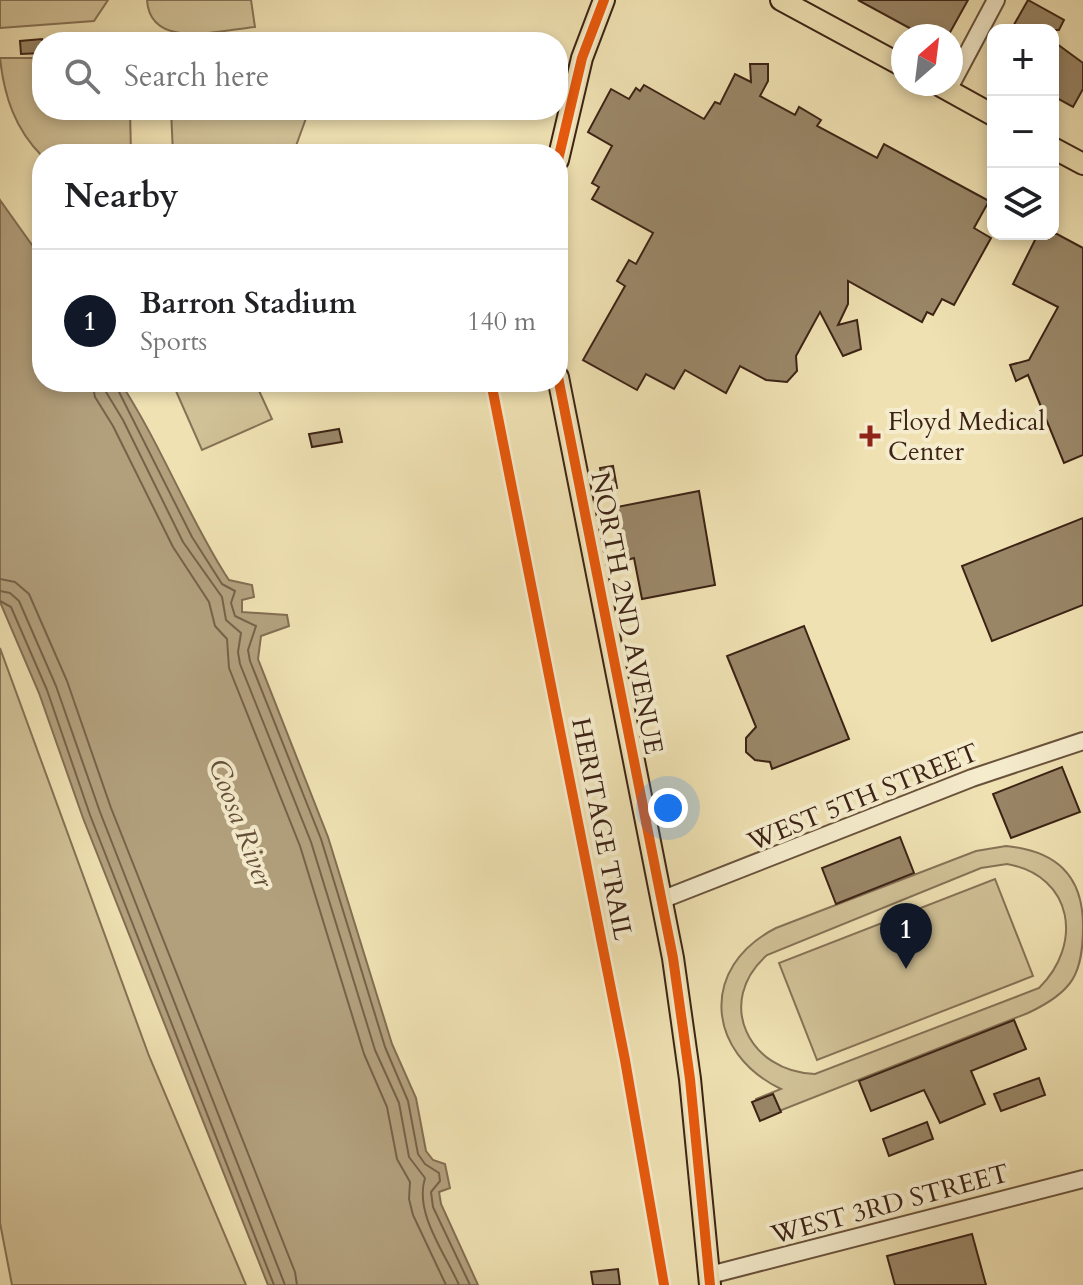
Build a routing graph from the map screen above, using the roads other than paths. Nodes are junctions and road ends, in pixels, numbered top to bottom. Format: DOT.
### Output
graph roads {
  1 [pos="604,0"];
  2 [pos="781,0"];
  3 [pos="996,0"];
  4 [pos="963,53"];
  5 [pos="891,60"];
  6 [pos="958,96"];
  7 [pos="987,112"];
  8 [pos="568,113"];
  9 [pos="567,120"];
  10 [pos="561,144"];
  11 [pos="1059,151"];
  12 [pos="1083,164"];
  13 [pos="561,392"];
  14 [pos="1083,741"];
  15 [pos="661,900"];
  16 [pos="1083,1179"];
  17 [pos="710,1280"];
  1 -- 8 [label="main road"];
  2 -- 5 [label="main road"];
  3 -- 4 [label="street"];
  6 -- 7 [label="main road"];
  9 -- 10 [label="main road"];
  11 -- 12 [label="main road"];
  13 -- 15 [label="main road, NORTH 2ND AVENUE"];
  14 -- 15 [label="street, WEST 5TH STREET"];
  15 -- 17 [label="main road, NORTH 2ND AVENUE"];
  16 -- 17 [label="street, WEST 3RD STREET"];
}
